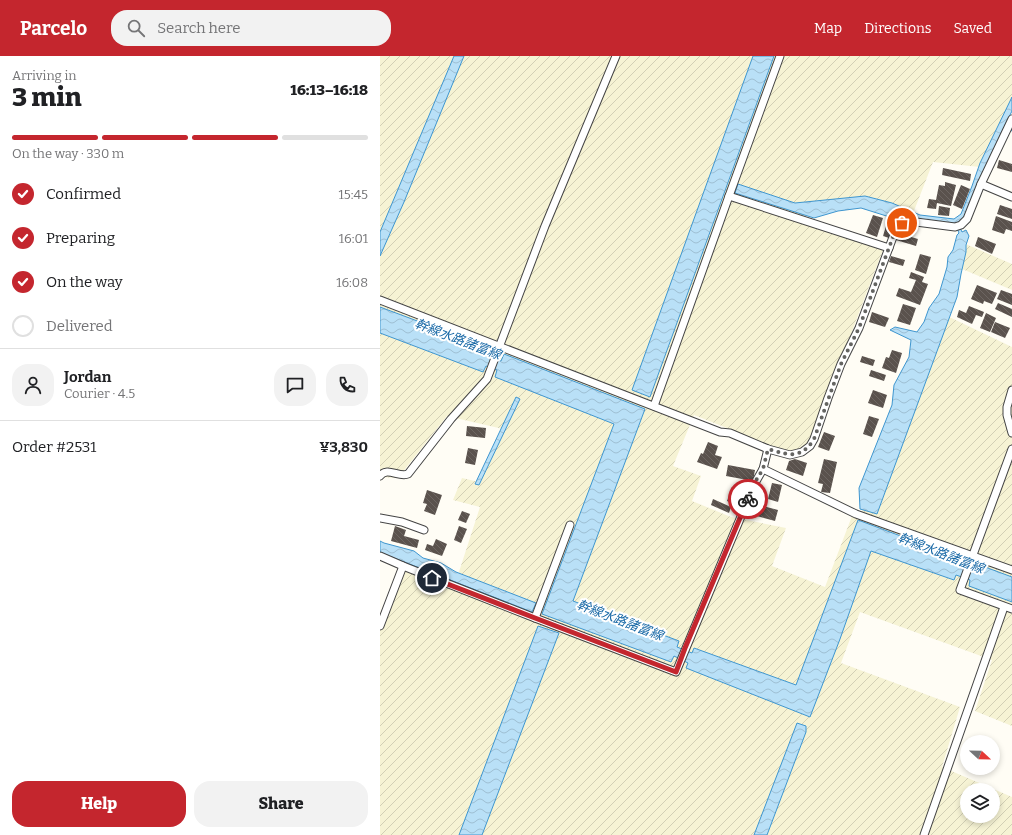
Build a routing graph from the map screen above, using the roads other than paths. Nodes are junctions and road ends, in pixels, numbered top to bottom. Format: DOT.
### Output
graph roads {
  1 [pos="616,56"];
  2 [pos="780,56"];
  3 [pos="1011,121"];
  4 [pos="981,184"];
  5 [pos="729,196"];
  6 [pos="1012,197"];
  7 [pos="889,248"];
  8 [pos="380,300"];
  9 [pos="500,346"];
  10 [pos="1012,390"];
  11 [pos="654,406"];
  12 [pos="1012,433"];
  13 [pos="768,449"];
  14 [pos="1012,449"];
  15 [pos="763,469"];
  16 [pos="380,476"];
  17 [pos="380,518"];
  18 [pos="570,525"];
  19 [pos="424,530"];
  20 [pos="380,556"];
  21 [pos="972,556"];
  22 [pos="403,566"];
  23 [pos="1012,570"];
  24 [pos="1004,607"];
  25 [pos="1012,609"];
  26 [pos="535,618"];
  27 [pos="380,626"];
  28 [pos="924,835"];
  1 -- 9 [label="street"];
  2 -- 5 [label="street"];
  3 -- 4 [label="street"];
  4 -- 6 [label="street"];
  4 -- 7 [label="street"];
  5 -- 7 [label="street"];
  5 -- 11 [label="street"];
  7 -- 13 [label="street"];
  8 -- 9 [label="street"];
  9 -- 11 [label="street"];
  9 -- 16 [label="street"];
  10 -- 12 [label="street"];
  11 -- 13 [label="street"];
  13 -- 15 [label="street"];
  14 -- 21 [label="street"];
  15 -- 21 [label="street"];
  15 -- 26 [label="street"];
  17 -- 19 [label="street"];
  18 -- 26 [label="street"];
  20 -- 22 [label="street"];
  21 -- 23 [label="street"];
  21 -- 24 [label="street"];
  22 -- 26 [label="street"];
  22 -- 27 [label="street"];
  24 -- 25 [label="street"];
  24 -- 28 [label="street"];
}
